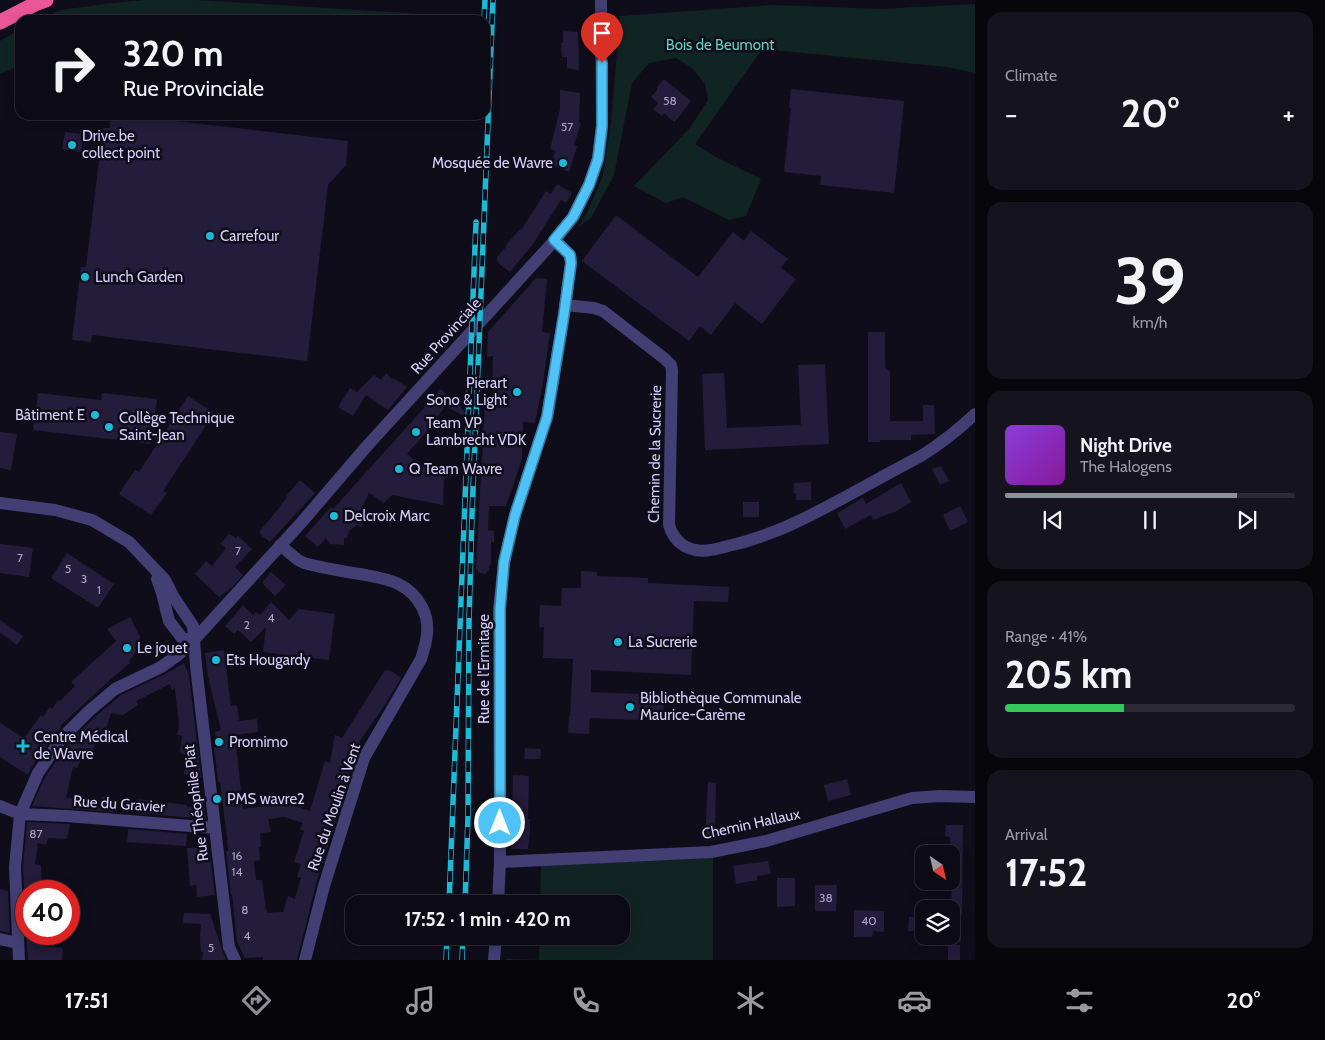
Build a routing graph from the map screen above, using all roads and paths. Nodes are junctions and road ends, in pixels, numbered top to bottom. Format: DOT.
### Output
graph roads {
  1 [pos="46,0"];
  2 [pos="601,0"];
  3 [pos="0,22"];
  4 [pos="554,240"];
  5 [pos="566,305"];
  6 [pos="975,414"];
  7 [pos="0,503"];
  8 [pos="280,545"];
  9 [pos="156,571"];
  10 [pos="193,641"];
  11 [pos="975,797"];
  12 [pos="0,806"];
  13 [pos="20,814"];
  14 [pos="215,828"];
  15 [pos="500,862"];
  16 [pos="16,880"];
  17 [pos="498,895"];
  18 [pos="0,939"];
  19 [pos="15,942"];
  20 [pos="18,945"];
  21 [pos="495,945"];
  22 [pos="19,960"];
  23 [pos="235,960"];
  24 [pos="305,960"];
  25 [pos="494,960"];
  1 -- 3 [label="highway"];
  2 -- 4 [label="street, Rue Provinciale"];
  4 -- 5 [label="street, Rue de l'Ermitage"];
  4 -- 8 [label="street, Rue Provinciale"];
  5 -- 6 [label="street, Chemin de la Sucrerie"];
  5 -- 15 [label="street, Rue de l'Ermitage"];
  7 -- 9 [label="street, Rue Théophile Piat"];
  8 -- 10 [label="street, Rue Provinciale"];
  8 -- 24 [label="street, Rue du Moulin à Vent"];
  9 -- 10 [label="street, Rue Théophile Piat"];
  9 -- 10 [label="street"];
  10 -- 13 [label="street, Rue Provinciale"];
  10 -- 14 [label="street, Rue Théophile Piat"];
  11 -- 15 [label="street, Chemin Hallaux"];
  12 -- 13 [label="street, Rue du Gravier"];
  13 -- 14 [label="street, Rue du Gravier"];
  13 -- 16 [label="street, Rue Provinciale"];
  14 -- 23 [label="street, Rue Théophile Piat"];
  15 -- 17 [label="street, Rue de l'Ermitage"];
  18 -- 19 [label="street"];
  20 -- 22 [label="street, Rue Provinciale"];
  21 -- 25 [label="street"];
}
